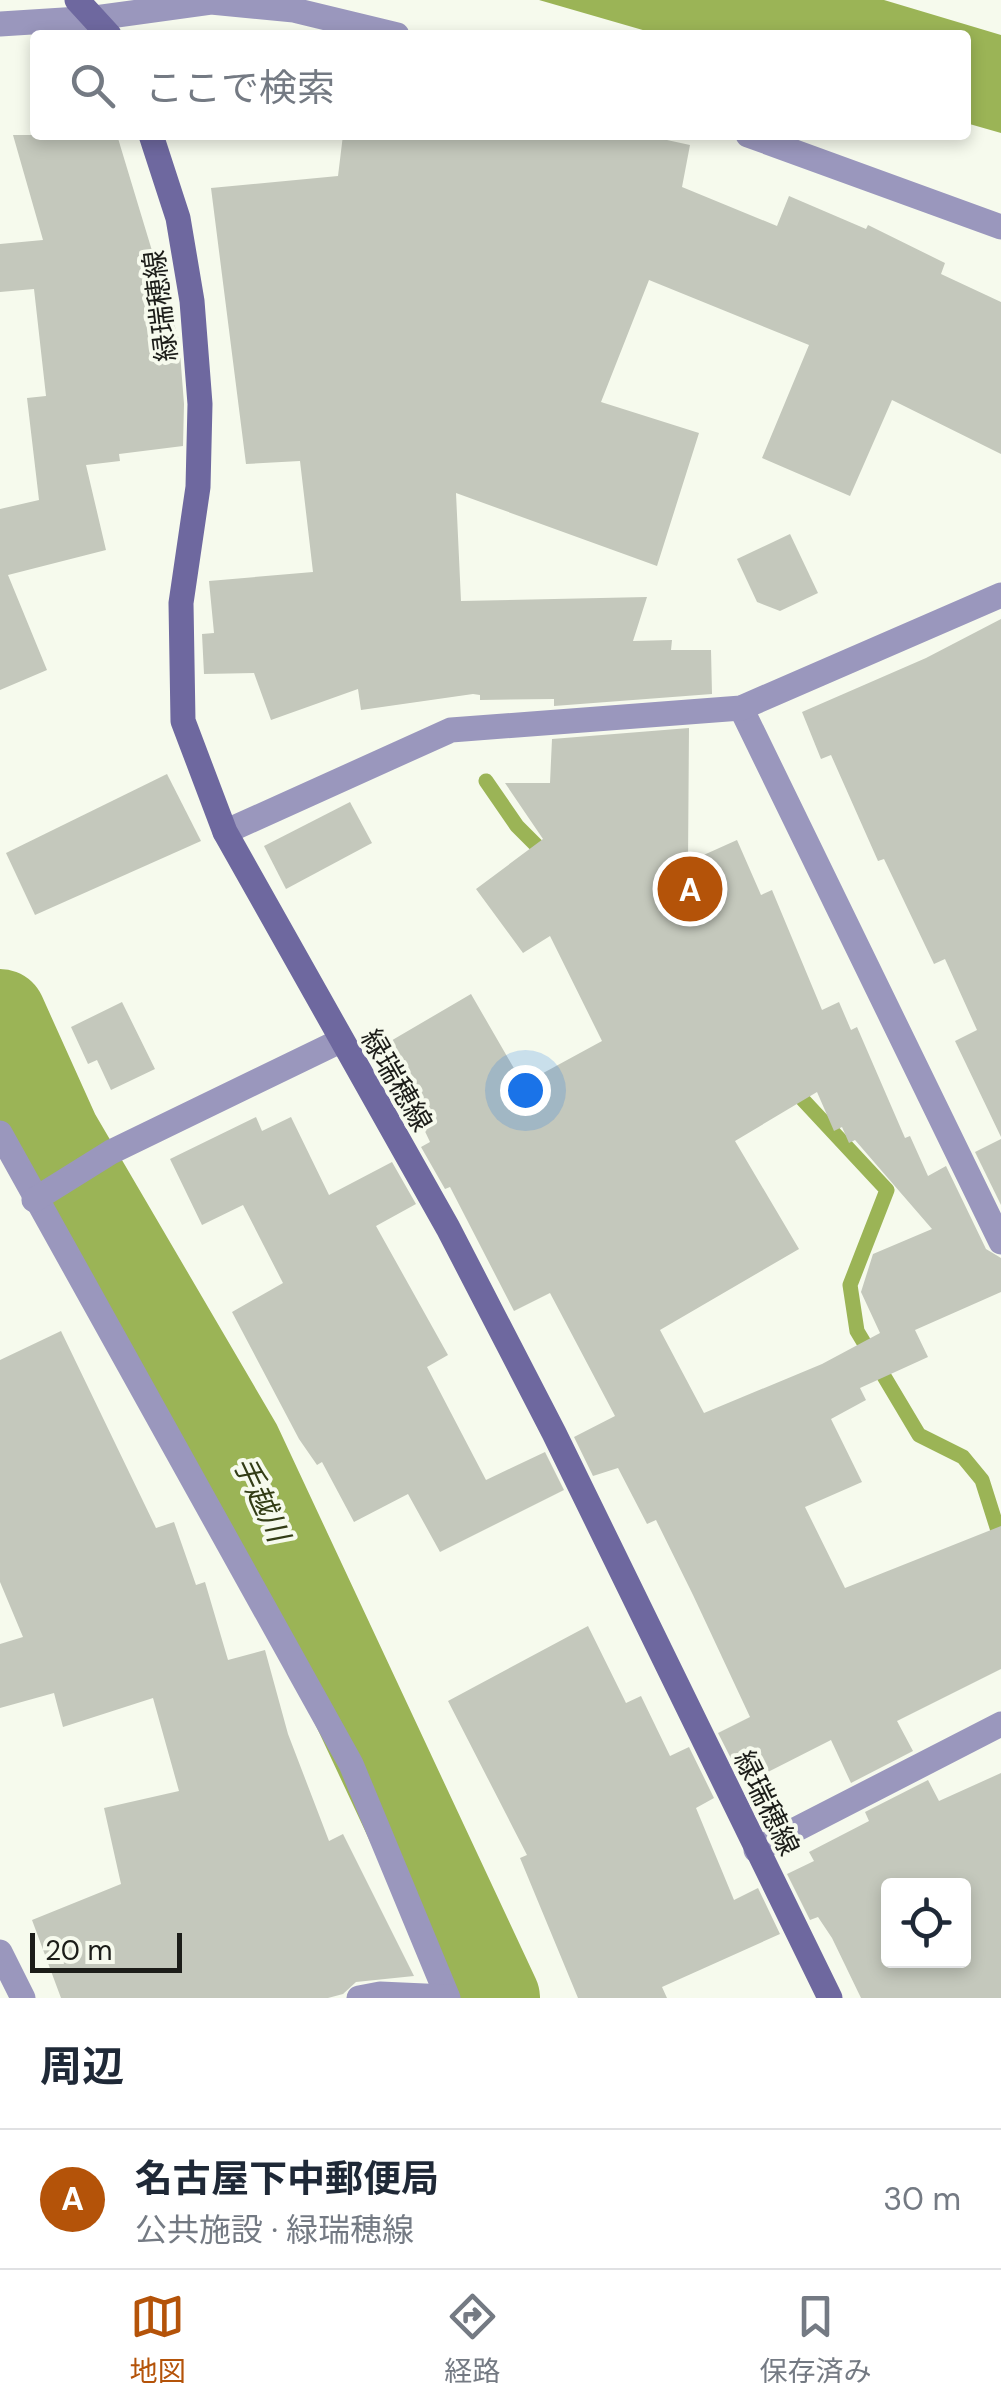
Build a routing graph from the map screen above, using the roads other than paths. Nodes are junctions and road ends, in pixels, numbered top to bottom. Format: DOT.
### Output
graph roads {
  1 [pos="94,18"];
  2 [pos="0,24"];
  3 [pos="376,30"];
  4 [pos="153,140"];
  5 [pos="762,140"];
  6 [pos="1001,227"];
  7 [pos="1001,595"];
  8 [pos="741,708"];
  9 [pos="225,832"];
  10 [pos="340,1041"];
  11 [pos="0,1133"];
  12 [pos="7,1161"];
  13 [pos="40,1195"];
  14 [pos="1001,1242"];
  15 [pos="1001,1724"];
  16 [pos="756,1850"];
  17 [pos="0,1952"];
  18 [pos="23,1998"];
  19 [pos="359,1998"];
  20 [pos="448,1998"];
  21 [pos="830,1998"];
  1 -- 2 [label="street"];
  1 -- 3 [label="street"];
  4 -- 9 [label="main road, 緑瑞穂線"];
  5 -- 6 [label="street"];
  7 -- 8 [label="street"];
  8 -- 9 [label="street"];
  8 -- 14 [label="street"];
  9 -- 10 [label="main road, 緑瑞穂線"];
  10 -- 13 [label="street"];
  10 -- 16 [label="main road, 緑瑞穂線"];
  11 -- 12 [label="street"];
  12 -- 13 [label="street"];
  13 -- 20 [label="street"];
  15 -- 16 [label="street"];
  16 -- 21 [label="main road, 緑瑞穂線"];
  17 -- 18 [label="street"];
  19 -- 20 [label="street"];
}
